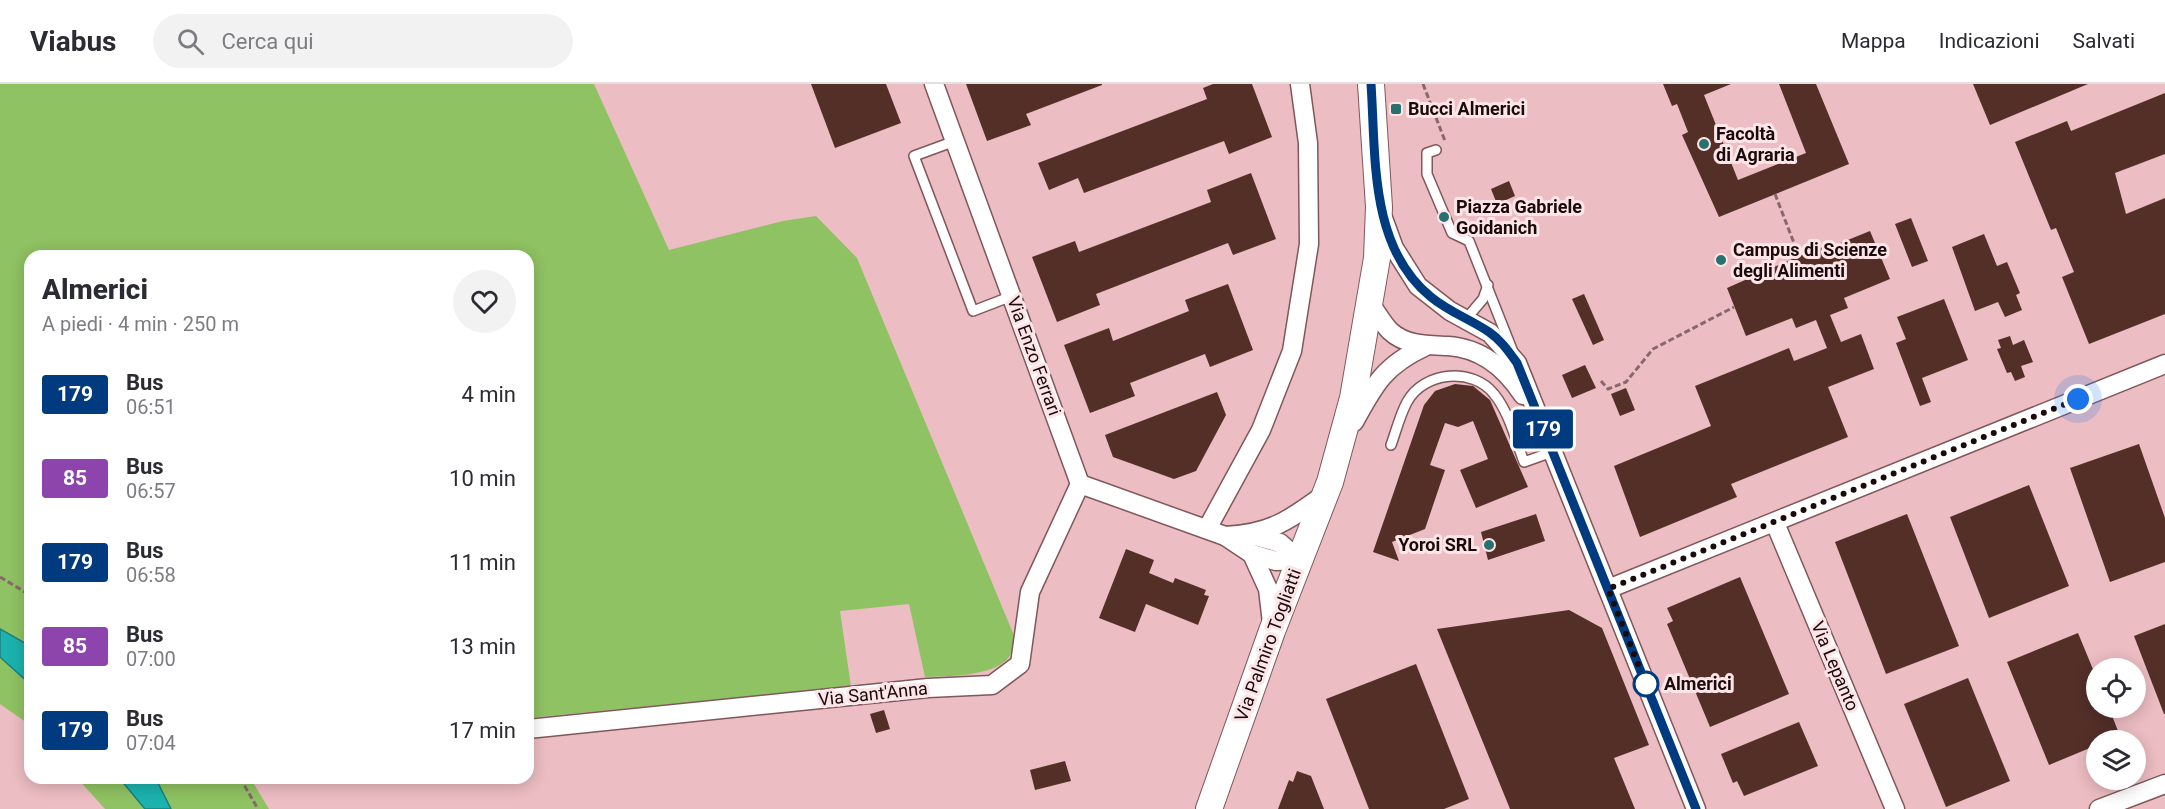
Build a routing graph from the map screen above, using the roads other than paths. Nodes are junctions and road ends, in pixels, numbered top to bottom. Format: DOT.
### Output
graph roads {
  1 [pos="934,84"];
  2 [pos="1300,84"];
  3 [pos="1371,84"];
  4 [pos="955,141"];
  5 [pos="1436,150"];
  6 [pos="1379,207"];
  7 [pos="1488,285"];
  8 [pos="1012,296"];
  9 [pos="1371,305"];
  10 [pos="1466,319"];
  11 [pos="1426,346"];
  12 [pos="1517,363"];
  13 [pos="2165,364"];
  14 [pos="1541,425"];
  15 [pos="1391,445"];
  16 [pos="1552,452"];
  17 [pos="1080,484"];
  18 [pos="1328,488"];
  19 [pos="1775,523"];
  20 [pos="1207,529"];
  21 [pos="1252,535"];
  22 [pos="1225,536"];
  23 [pos="1252,554"];
  24 [pos="1299,560"];
  25 [pos="1608,589"];
  26 [pos="1272,631"];
  27 [pos="534,728"];
  28 [pos="2165,784"];
  29 [pos="1209,809"];
  30 [pos="1696,809"];
  31 [pos="1895,809"];
  32 [pos="2099,809"];
  1 -- 4 [label="street, Via Enzo Ferrari"];
  2 -- 20 [label="street"];
  3 -- 6 [label="main road, Via Palmiro Togliatti"];
  4 -- 8 [label="street, Via Enzo Ferrari"];
  4 -- 8 [label="lane"];
  5 -- 7 [label="lane"];
  6 -- 9 [label="main road, Via Palmiro Togliatti"];
  6 -- 10 [label="street"];
  7 -- 10 [label="lane"];
  7 -- 12 [label="lane"];
  8 -- 17 [label="street, Via Enzo Ferrari"];
  9 -- 11 [label="street"];
  9 -- 18 [label="main road, Via Palmiro Togliatti"];
  10 -- 12 [label="street"];
  11 -- 14 [label="street"];
  11 -- 18 [label="street, Via Palmiro Togliatti"];
  12 -- 14 [label="street"];
  13 -- 19 [label="street"];
  14 -- 16 [label="street"];
  15 -- 16 [label="lane"];
  16 -- 25 [label="street"];
  17 -- 20 [label="street"];
  17 -- 27 [label="street, Via Sant'Anna"];
  18 -- 21 [label="street"];
  18 -- 24 [label="main road, Via Palmiro Togliatti"];
  19 -- 25 [label="street"];
  19 -- 31 [label="street, Via Lepanto"];
  20 -- 22 [label="street"];
  21 -- 22 [label="street"];
  21 -- 24 [label="street"];
  22 -- 23 [label="street"];
  23 -- 24 [label="street"];
  23 -- 26 [label="street"];
  24 -- 26 [label="main road, Via Palmiro Togliatti"];
  25 -- 30 [label="street"];
  26 -- 29 [label="main road, Via Palmiro Togliatti"];
  28 -- 32 [label="street"];
}
